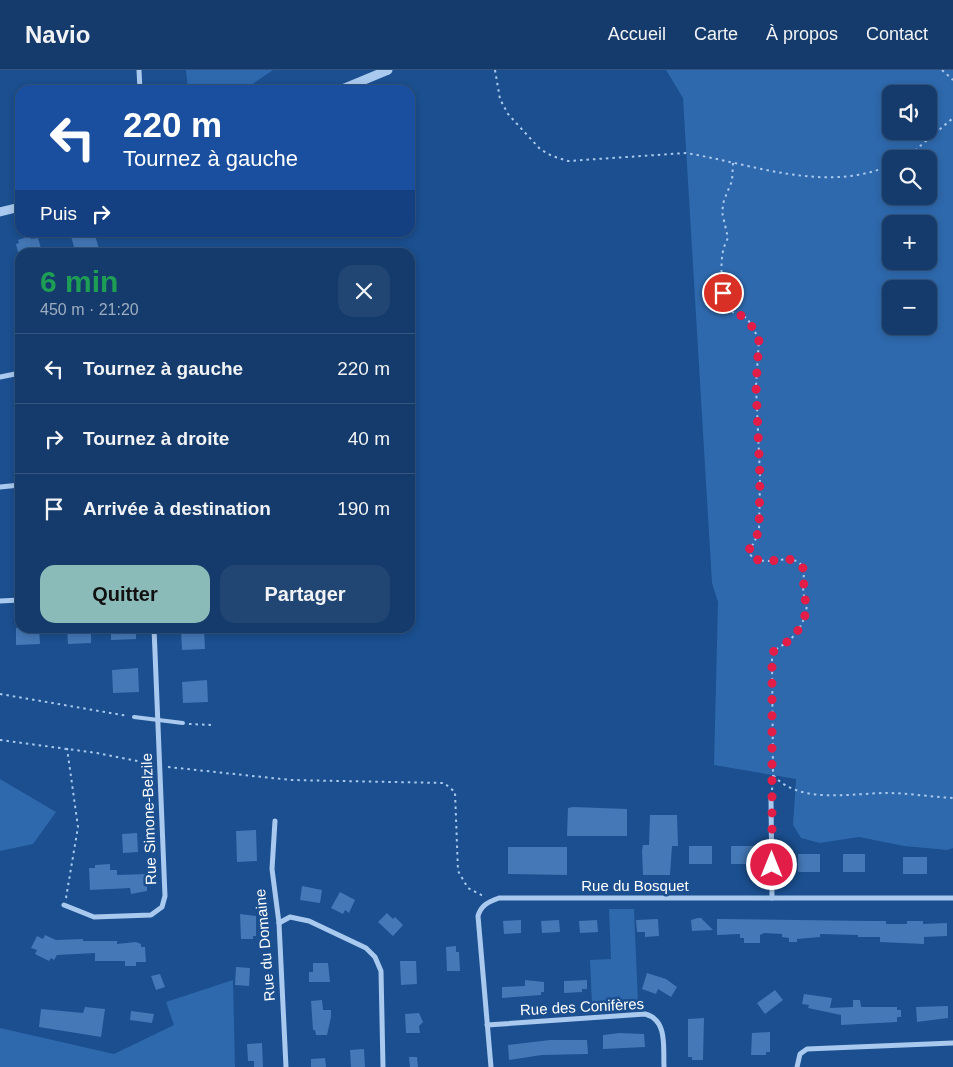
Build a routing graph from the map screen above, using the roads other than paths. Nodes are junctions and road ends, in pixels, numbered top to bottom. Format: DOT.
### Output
graph roads {
  1 [pos="139,70"];
  2 [pos="388,70"];
  3 [pos="140,85"];
  4 [pos="352,85"];
  5 [pos="15,208"];
  6 [pos="0,212"];
  7 [pos="15,374"];
  8 [pos="0,377"];
  9 [pos="15,486"];
  10 [pos="0,487"];
  11 [pos="15,600"];
  12 [pos="0,601"];
  13 [pos="154,633"];
  14 [pos="134,717"];
  15 [pos="158,721"];
  16 [pos="183,723"];
  17 [pos="771,798"];
  18 [pos="275,821"];
  19 [pos="772,898"];
  20 [pos="953,898"];
  21 [pos="64,905"];
  22 [pos="279,923"];
  23 [pos="487,1025"];
  24 [pos="953,1044"];
  25 [pos="286,1067"];
  26 [pos="383,1067"];
  27 [pos="491,1067"];
  28 [pos="664,1067"];
  29 [pos="797,1067"];
  1 -- 3 [label="street"];
  2 -- 4 [label="street"];
  5 -- 6 [label="street"];
  7 -- 8 [label="street"];
  9 -- 10 [label="street"];
  11 -- 12 [label="street"];
  13 -- 15 [label="street, Rue Simone-Belzile"];
  14 -- 15 [label="lane"];
  15 -- 16 [label="lane"];
  15 -- 21 [label="street, Rue Simone-Belzile"];
  17 -- 19 [label="street"];
  18 -- 22 [label="street, Rue du Domaine"];
  19 -- 20 [label="street, Rue du Bosquet"];
  19 -- 23 [label="street, Rue du Bosquet"];
  22 -- 25 [label="street, Rue du Domaine"];
  22 -- 26 [label="street"];
  23 -- 27 [label="street"];
  23 -- 28 [label="street, Rue des Conifères"];
  24 -- 29 [label="street"];
}
